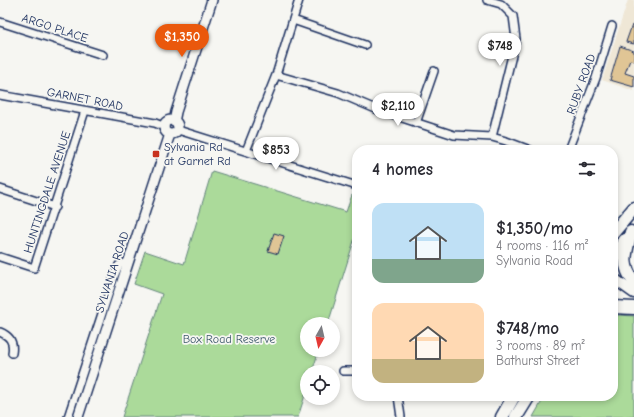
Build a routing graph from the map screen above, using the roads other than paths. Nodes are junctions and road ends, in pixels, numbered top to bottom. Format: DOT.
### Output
graph roads {
  1 [pos="212,0"];
  2 [pos="299,0"];
  3 [pos="487,0"];
  4 [pos="293,20"];
  5 [pos="0,22"];
  6 [pos="612,26"];
  7 [pos="365,45"];
  8 [pos="103,55"];
  9 [pos="434,71"];
  10 [pos="276,75"];
  11 [pos="0,95"];
  12 [pos="86,111"];
  13 [pos="416,123"];
  14 [pos="172,128"];
  15 [pos="492,138"];
  16 [pos="517,145"];
  17 [pos="570,145"];
  18 [pos="246,151"];
  19 [pos="352,184"];
  20 [pos="0,189"];
  21 [pos="55,207"];
  22 [pos="634,208"];
  23 [pos="618,227"];
  24 [pos="632,230"];
  25 [pos="618,251"];
  26 [pos="0,257"];
  27 [pos="128,262"];
  28 [pos="618,282"];
  29 [pos="634,282"];
  30 [pos="634,293"];
  31 [pos="618,307"];
  32 [pos="634,308"];
  33 [pos="0,332"];
  34 [pos="12,353"];
  35 [pos="343,371"];
  36 [pos="352,371"];
  37 [pos="398,401"];
  38 [pos="511,401"];
  39 [pos="526,401"];
  40 [pos="68,417"];
  41 [pos="78,417"];
  42 [pos="400,417"];
  43 [pos="502,417"];
  44 [pos="516,417"];
  1 -- 14 [label="street, SYLVANIA ROAD"];
  2 -- 4 [label="street"];
  3 -- 15 [label="street"];
  4 -- 7 [label="street"];
  4 -- 10 [label="street"];
  5 -- 8 [label="street, ARGO PLACE"];
  6 -- 17 [label="street, RUBY ROAD"];
  9 -- 13 [label="street"];
  10 -- 13 [label="street"];
  10 -- 18 [label="street"];
  11 -- 12 [label="street, GARNET ROAD"];
  12 -- 14 [label="street, GARNET ROAD"];
  12 -- 21 [label="street, HUNTINGDALE AVENUE"];
  13 -- 15 [label="street"];
  14 -- 18 [label="street, GARNET ROAD"];
  14 -- 27 [label="street, SYLVANIA ROAD"];
  15 -- 16 [label="street"];
  18 -- 19 [label="street, GARNET ROAD"];
  20 -- 21 [label="street"];
  21 -- 26 [label="street, HUNTINGDALE AVENUE"];
  22 -- 23 [label="highway"];
  24 -- 25 [label="highway"];
  24 -- 29 [label="highway"];
  27 -- 40 [label="street"];
  27 -- 41 [label="street, SYLVANIA ROAD"];
  28 -- 30 [label="main road"];
  31 -- 32 [label="highway"];
  33 -- 34 [label="street"];
  35 -- 36 [label="street"];
  37 -- 42 [label="street"];
  38 -- 43 [label="highway"];
  39 -- 44 [label="highway"];
}
